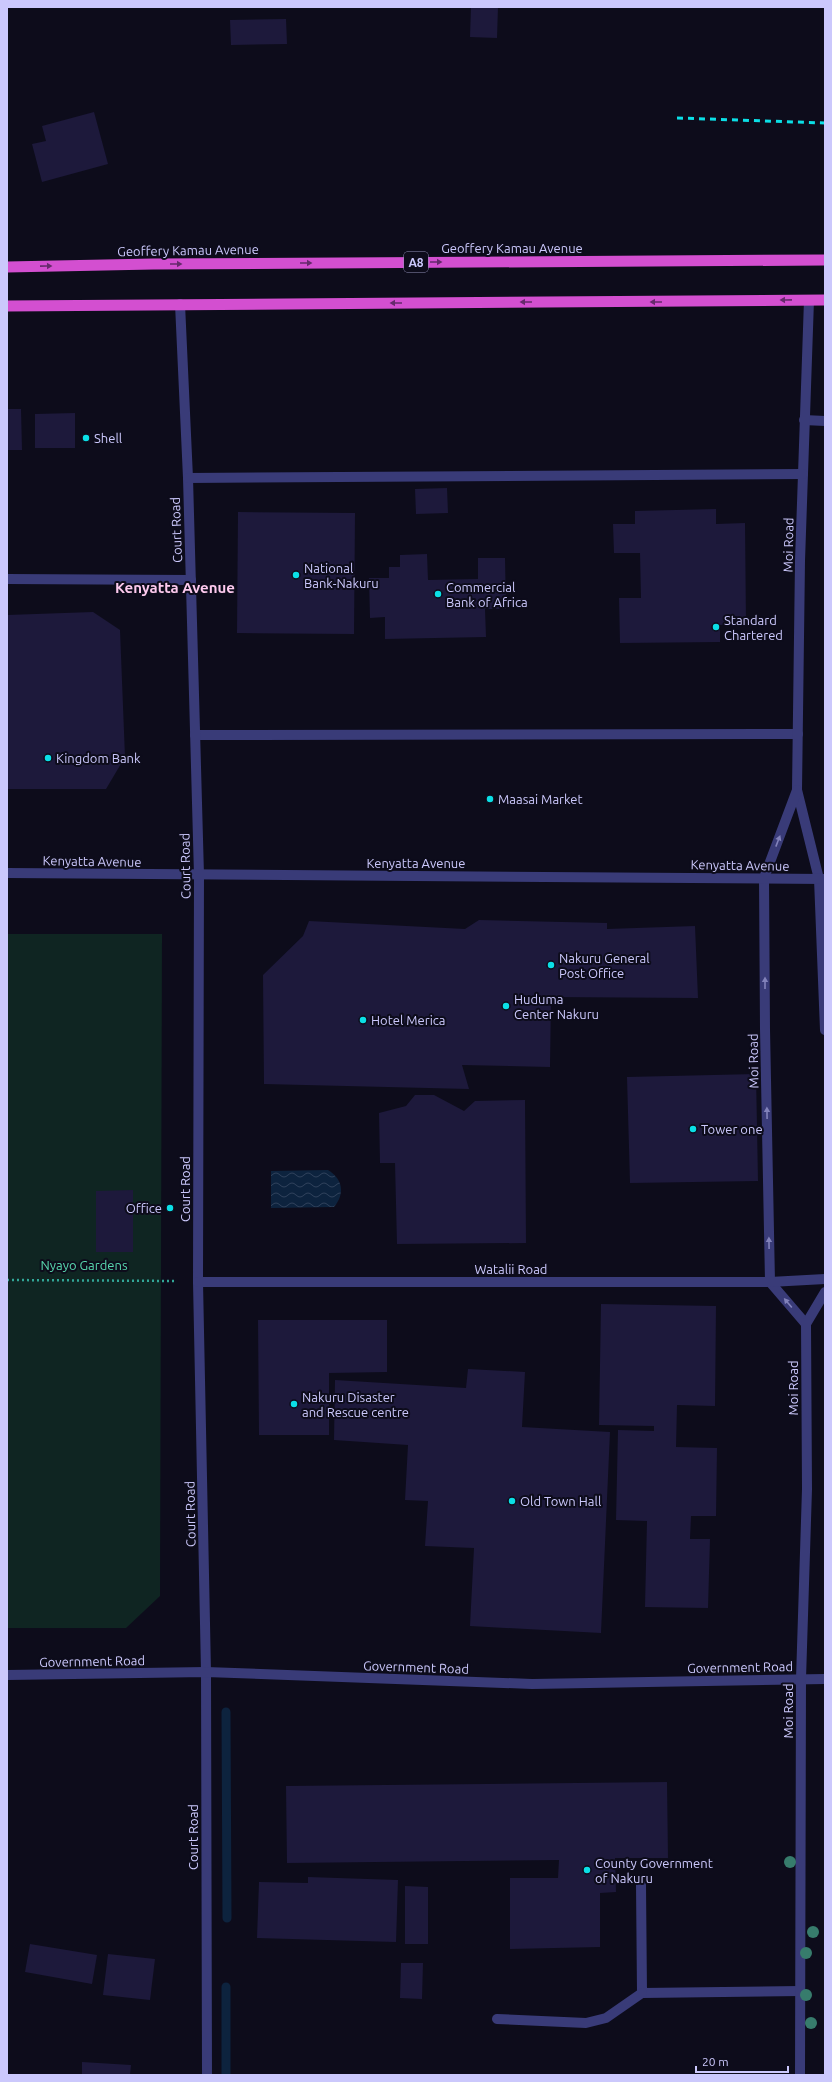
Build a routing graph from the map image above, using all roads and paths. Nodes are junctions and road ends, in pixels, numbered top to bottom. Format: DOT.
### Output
graph roads {
  1 [pos="825,260"];
  2 [pos="7,267"];
  3 [pos="809,300"];
  4 [pos="825,300"];
  5 [pos="180,304"];
  6 [pos="7,306"];
  7 [pos="804,420"];
  8 [pos="825,421"];
  9 [pos="803,474"];
  10 [pos="188,478"];
  11 [pos="7,579"];
  12 [pos="191,580"];
  13 [pos="798,734"];
  14 [pos="195,735"];
  15 [pos="797,790"];
  16 [pos="7,873"];
  17 [pos="199,875"];
  18 [pos="764,878"];
  19 [pos="822,879"];
  20 [pos="825,1030"];
  21 [pos="825,1279"];
  22 [pos="7,1280"];
  23 [pos="198,1282"];
  24 [pos="770,1282"];
  25 [pos="825,1292"];
  26 [pos="806,1324"];
  27 [pos="206,1672"];
  28 [pos="7,1675"];
  29 [pos="801,1679"];
  30 [pos="825,1679"];
  31 [pos="641,1884"];
  32 [pos="800,1992"];
  33 [pos="642,1993"];
  34 [pos="497,2019"];
  35 [pos="207,2075"];
  36 [pos="800,2075"];
  2 -- 1 [label="highway, Geoffery Kamau Avenue / A8, one-way"];
  3 -- 4 [label="highway"];
  3 -- 5 [label="highway, one-way"];
  3 -- 7 [label="street, Moi Road"];
  5 -- 6 [label="highway"];
  5 -- 10 [label="street, Court Road"];
  7 -- 8 [label="street"];
  7 -- 9 [label="street, Moi Road"];
  9 -- 10 [label="street"];
  9 -- 13 [label="street, Moi Road"];
  10 -- 12 [label="street, Court Road"];
  11 -- 12 [label="street"];
  12 -- 14 [label="street, Court Road"];
  13 -- 14 [label="street"];
  13 -- 15 [label="street, Moi Road"];
  14 -- 17 [label="street, Court Road"];
  18 -- 15 [label="street, Moi Road, one-way"];
  15 -- 19 [label="street, Moi Road"];
  16 -- 17 [label="street, Kenyatta Avenue"];
  17 -- 18 [label="street, Kenyatta Avenue"];
  17 -- 23 [label="street, Court Road"];
  18 -- 19 [label="street, Kenyatta Avenue"];
  24 -- 18 [label="street, Moi Road, one-way"];
  19 -- 20 [label="street, Moi Road"];
  21 -- 24 [label="street, Watalii Road"];
  22 -- 23 [label="path"];
  23 -- 24 [label="street, Watalii Road"];
  23 -- 27 [label="street, Court Road"];
  26 -- 24 [label="street, one-way"];
  25 -- 26 [label="street"];
  26 -- 29 [label="street, Moi Road"];
  27 -- 28 [label="street, Government Road"];
  27 -- 29 [label="street, Government Road"];
  27 -- 35 [label="street, Court Road"];
  29 -- 30 [label="street, Government Road"];
  29 -- 32 [label="street, Moi Road"];
  31 -- 33 [label="street"];
  32 -- 33 [label="street"];
  32 -- 36 [label="street, Moi Road"];
  33 -- 34 [label="street"];
}
